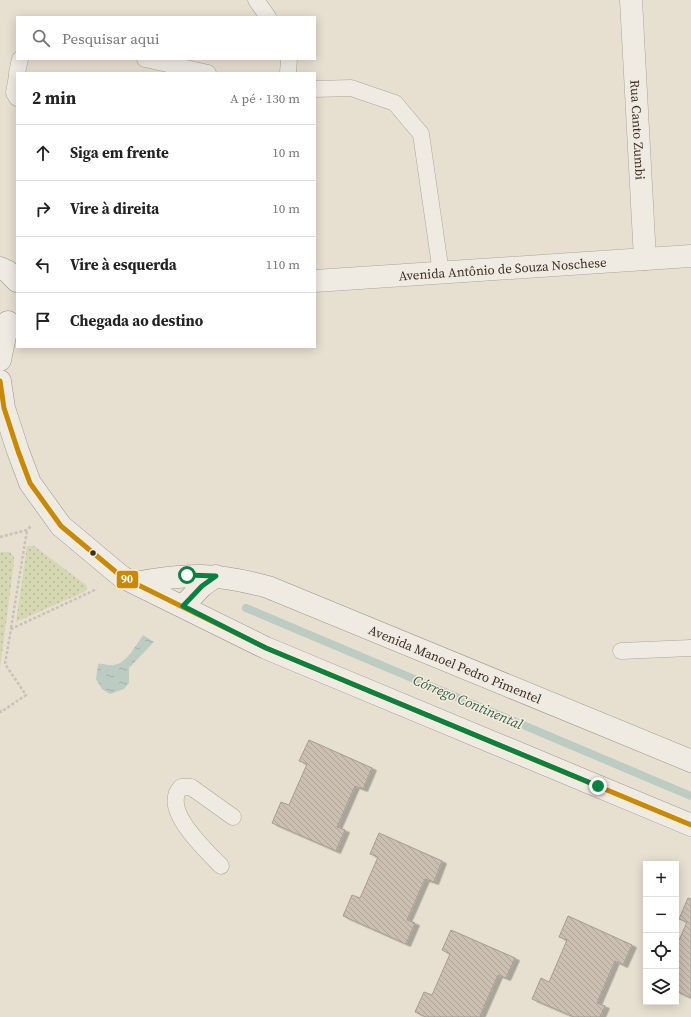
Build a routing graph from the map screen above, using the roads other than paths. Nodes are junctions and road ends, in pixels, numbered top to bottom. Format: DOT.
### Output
graph roads {
  1 [pos="256,0"];
  2 [pos="630,0"];
  3 [pos="267,16"];
  4 [pos="20,60"];
  5 [pos="150,60"];
  6 [pos="289,60"];
  7 [pos="18,72"];
  8 [pos="204,72"];
  9 [pos="288,72"];
  10 [pos="16,82"];
  11 [pos="316,89"];
  12 [pos="16,96"];
  13 [pos="691,256"];
  14 [pos="645,259"];
  15 [pos="0,268"];
  16 [pos="441,273"];
  17 [pos="16,280"];
  18 [pos="316,281"];
  19 [pos="8,320"];
  20 [pos="0,360"];
  21 [pos="0,381"];
  22 [pos="216,576"];
  23 [pos="129,580"];
  24 [pos="183,606"];
  25 [pos="691,648"];
  26 [pos="622,651"];
  27 [pos="691,761"];
  28 [pos="233,817"];
  29 [pos="691,825"];
  30 [pos="221,866"];
  1 -- 3 [label="lane"];
  2 -- 14 [label="main road, Rua Canto Zumbi"];
  4 -- 7 [label="lane"];
  5 -- 8 [label="lane"];
  6 -- 9 [label="lane"];
  10 -- 12 [label="lane"];
  11 -- 16 [label="lane"];
  13 -- 14 [label="main road, Avenida Antônio de Souza Noschese"];
  14 -- 16 [label="main road, Avenida Antônio de Souza Noschese"];
  15 -- 17 [label="main road"];
  16 -- 18 [label="main road, Avenida Antônio de Souza Noschese"];
  19 -- 20 [label="main road"];
  21 -- 23 [label="main road"];
  22 -- 23 [label="main road, Avenida Manoel Pedro Pimentel"];
  22 -- 24 [label="main road"];
  22 -- 27 [label="main road, Avenida Manoel Pedro Pimentel"];
  23 -- 24 [label="main road"];
  24 -- 29 [label="main road"];
  25 -- 26 [label="lane"];
  28 -- 30 [label="lane"];
}
